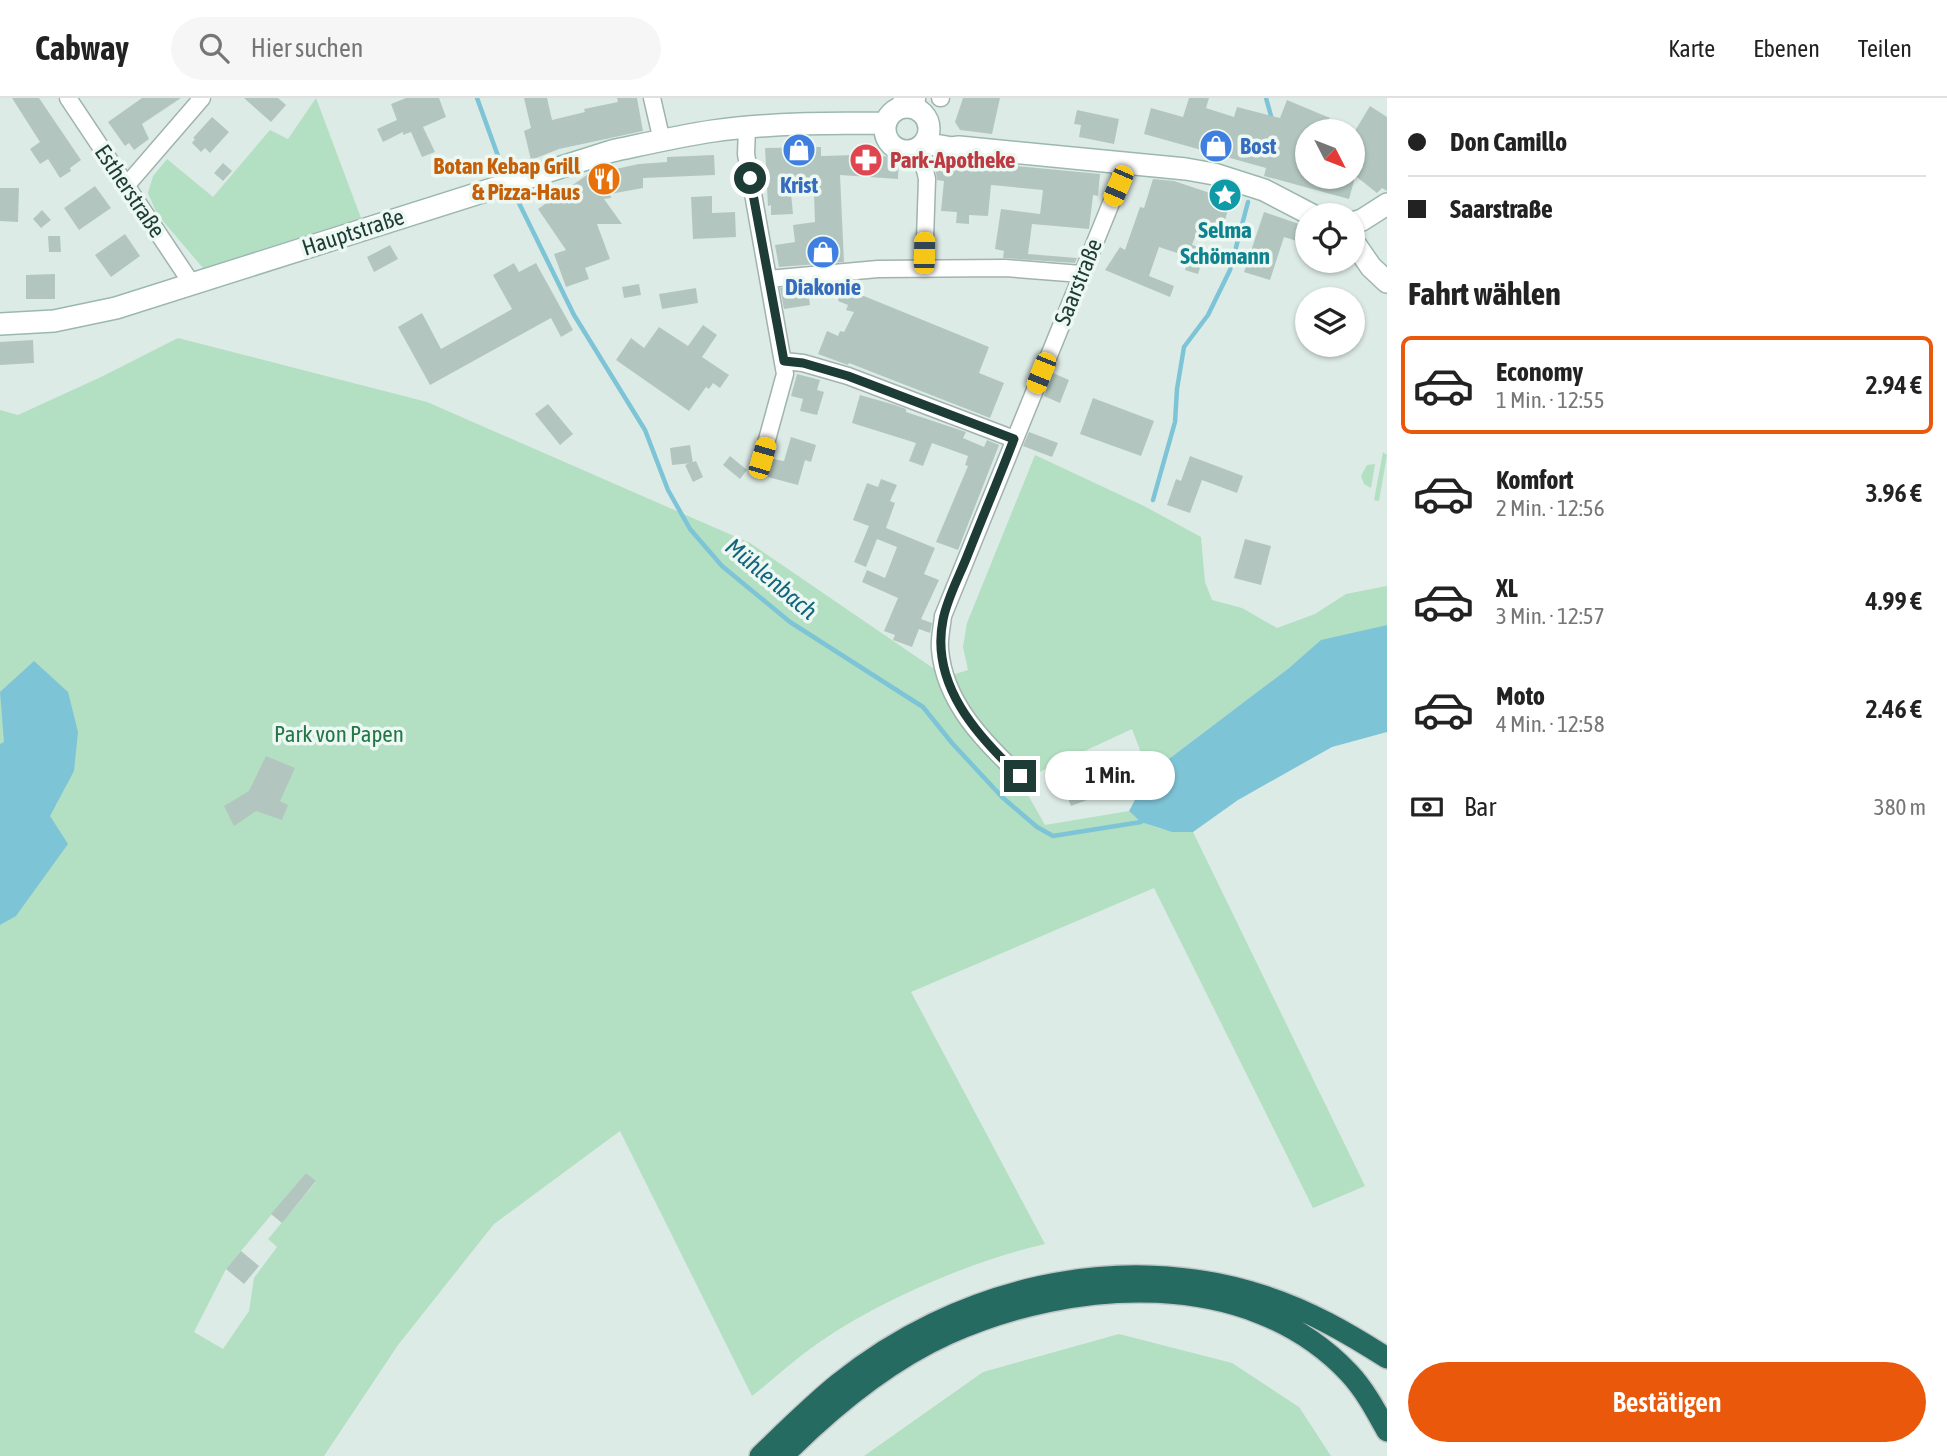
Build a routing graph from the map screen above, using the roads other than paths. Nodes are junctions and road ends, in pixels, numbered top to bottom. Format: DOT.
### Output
graph roads {
  1 [pos="68,98"];
  2 [pos="202,98"];
  3 [pos="652,98"];
  4 [pos="901,112"];
  5 [pos="747,128"];
  6 [pos="663,141"];
  7 [pos="922,141"];
  8 [pos="1123,162"];
  9 [pos="126,186"];
  10 [pos="1387,204"];
  11 [pos="1295,207"];
  12 [pos="1365,218"];
  13 [pos="1365,258"];
  14 [pos="924,269"];
  15 [pos="1081,274"];
  16 [pos="768,279"];
  17 [pos="1387,282"];
  18 [pos="192,284"];
  19 [pos="0,324"];
  20 [pos="784,361"];
  21 [pos="1014,439"];
  22 [pos="762,458"];
  23 [pos="1020,776"];
  24 [pos="1387,1358"];
  25 [pos="1387,1431"];
  26 [pos="761,1456"];
  27 [pos="783,1456"];
  1 -- 9 [label="street, Estherstraße"];
  2 -- 9 [label="street"];
  3 -- 6 [label="street"];
  4 -- 5 [label="main road, Hauptstraße"];
  4 -- 7 [label="main road"];
  4 -- 7 [label="main road"];
  5 -- 6 [label="main road, Hauptstraße"];
  5 -- 16 [label="street"];
  6 -- 18 [label="main road, Hauptstraße"];
  7 -- 8 [label="main road"];
  7 -- 14 [label="street"];
  8 -- 11 [label="main road"];
  8 -- 15 [label="street, Saarstraße"];
  9 -- 18 [label="street, Estherstraße"];
  10 -- 12 [label="main road"];
  13 -- 17 [label="main road"];
  14 -- 15 [label="street"];
  14 -- 16 [label="street"];
  15 -- 21 [label="street, Saarstraße"];
  16 -- 20 [label="street"];
  18 -- 19 [label="main road, Hauptstraße"];
  20 -- 21 [label="street"];
  20 -- 22 [label="street"];
  21 -- 23 [label="street, Saarstraße"];
  24 -- 26 [label="highway"];
  25 -- 27 [label="highway"];
}
